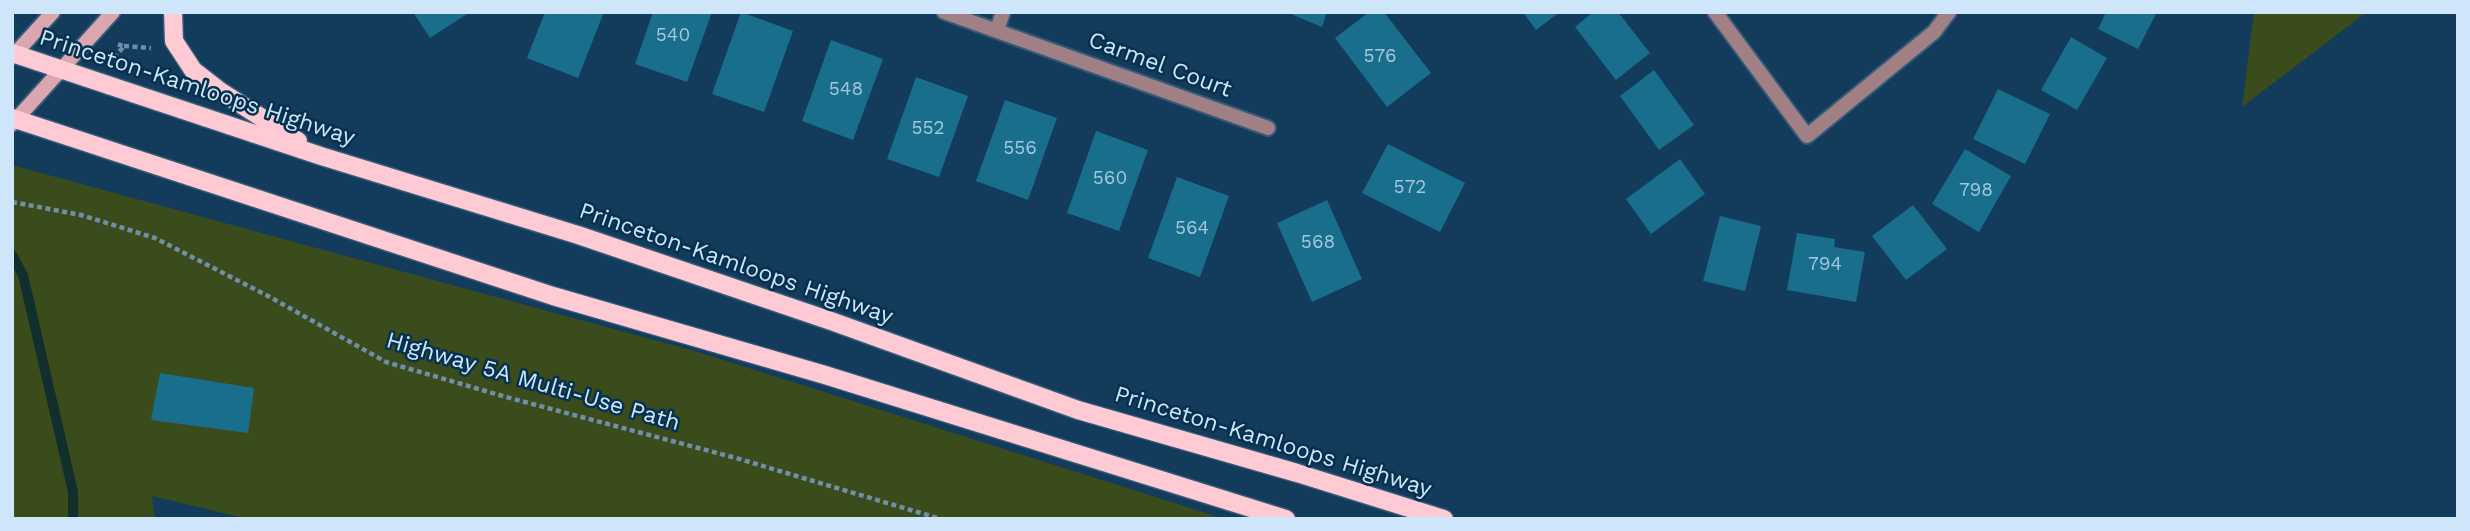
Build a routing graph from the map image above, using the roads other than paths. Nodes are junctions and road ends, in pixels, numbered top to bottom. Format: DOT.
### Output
graph roads {
  1 [pos="52,12"];
  2 [pos="113,12"];
  3 [pos="173,12"];
  4 [pos="944,12"];
  5 [pos="1003,12"];
  6 [pos="1715,12"];
  7 [pos="1949,12"];
  8 [pos="997,30"];
  9 [pos="13,55"];
  10 [pos="62,69"];
  11 [pos="14,121"];
  12 [pos="1268,128"];
  13 [pos="321,156"];
  14 [pos="1286,519"];
  15 [pos="1444,519"];
  1 -- 9 [label="main road"];
  2 -- 10 [label="main road"];
  3 -- 13 [label="main road"];
  4 -- 8 [label="street, Carmel Court"];
  5 -- 8 [label="street"];
  6 -- 7 [label="street"];
  8 -- 12 [label="street, Carmel Court"];
  9 -- 10 [label="main road, Princeton-Kamloops Highway"];
  10 -- 11 [label="main road"];
  10 -- 13 [label="main road, Princeton-Kamloops Highway"];
  11 -- 14 [label="main road"];
  13 -- 15 [label="main road, Princeton-Kamloops Highway"];
}
